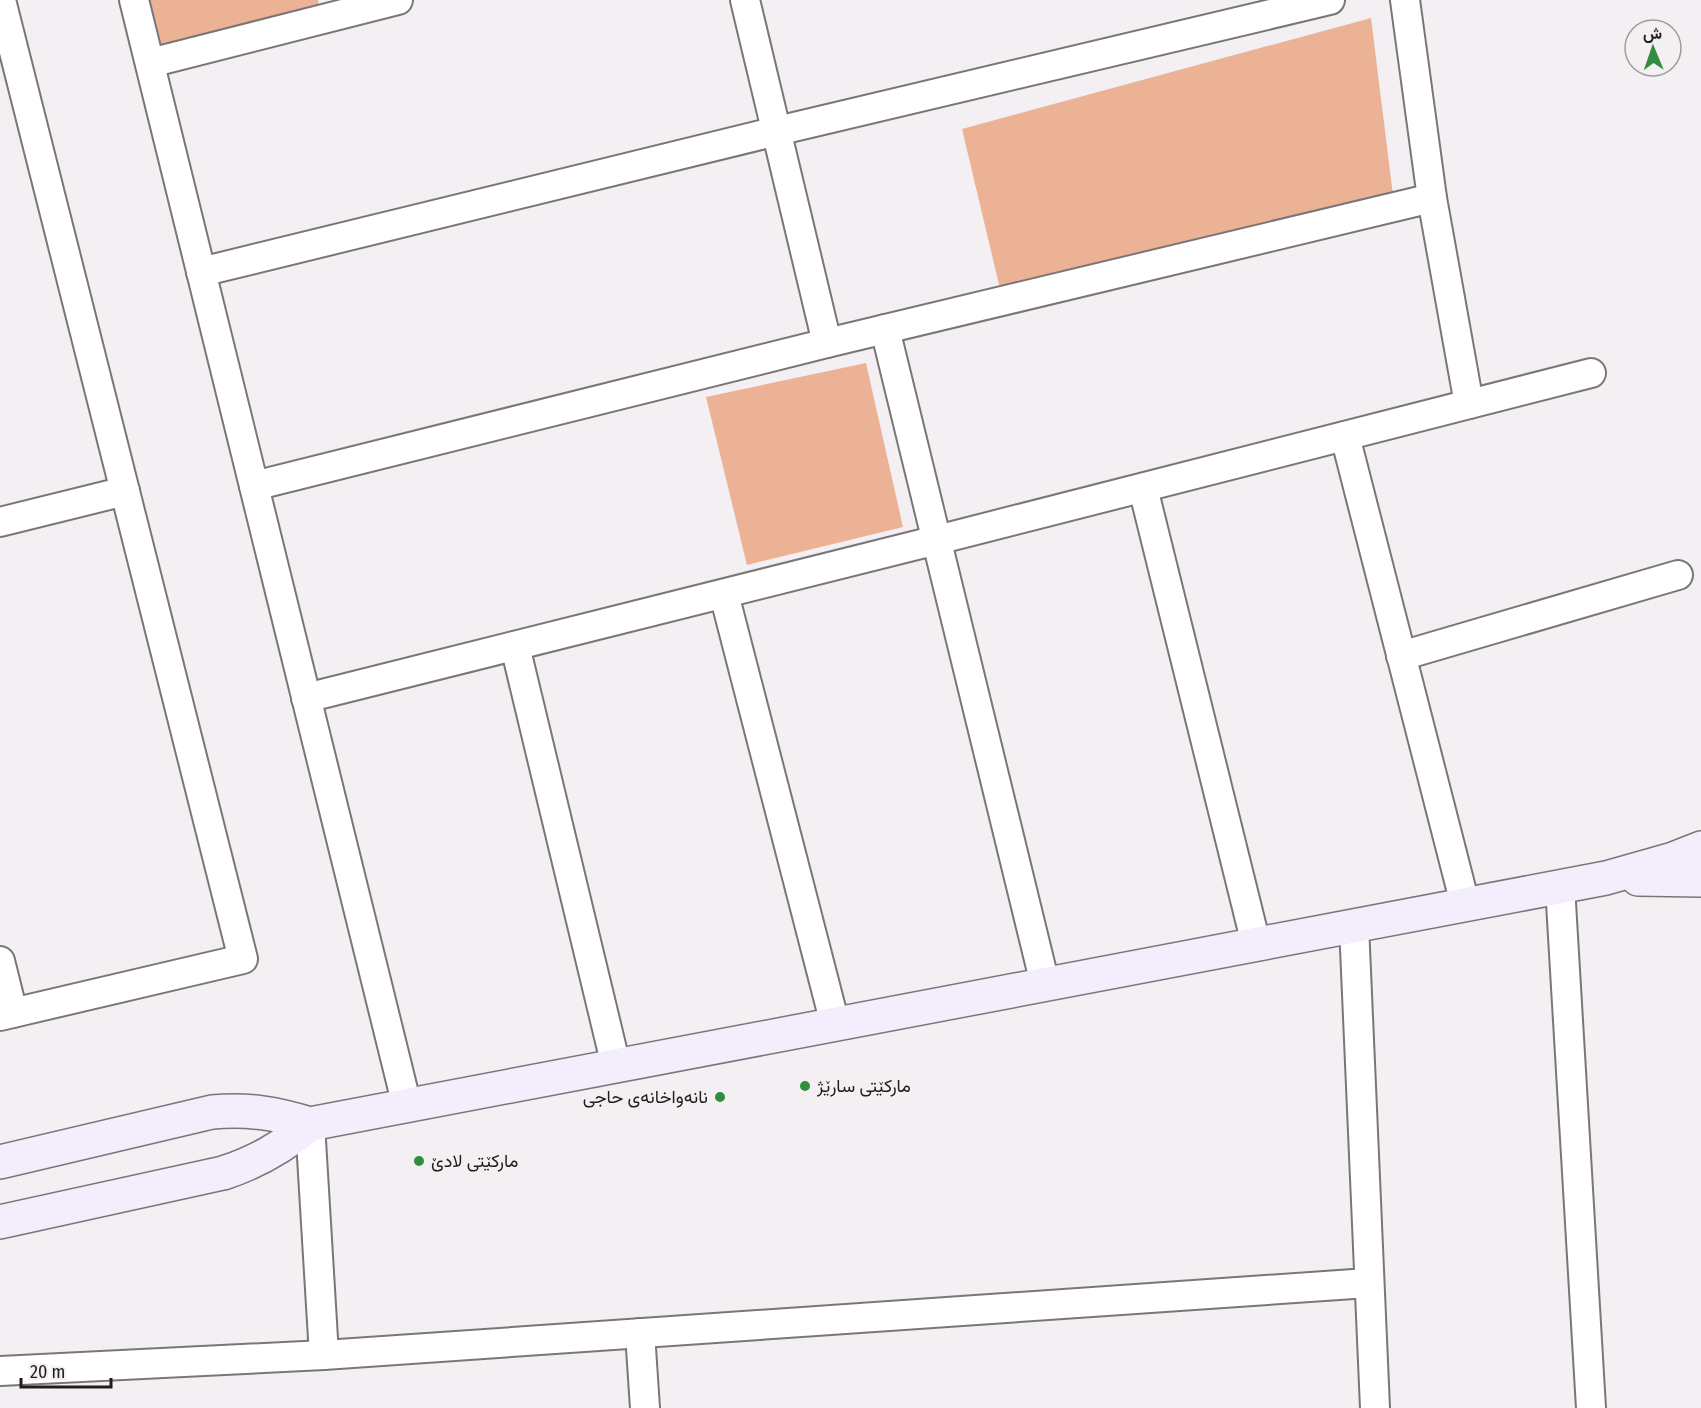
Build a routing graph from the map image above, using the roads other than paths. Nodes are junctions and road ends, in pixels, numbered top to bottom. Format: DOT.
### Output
graph roads {
  1 [pos="1,0"];
  2 [pos="134,0"];
  3 [pos="398,0"];
  4 [pos="745,0"];
  5 [pos="1330,0"];
  6 [pos="1406,0"];
  7 [pos="353,6"];
  8 [pos="5,39"];
  9 [pos="150,63"];
  10 [pos="777,131"];
  11 [pos="1432,198"];
  12 [pos="201,272"];
  13 [pos="885,329"];
  14 [pos="828,343"];
  15 [pos="1591,373"];
  16 [pos="1469,405"];
  17 [pos="1345,436"];
  18 [pos="254,486"];
  19 [pos="1143,488"];
  20 [pos="125,491"];
  21 [pos="0,522"];
  22 [pos="937,540"];
  23 [pos="1678,575"];
  24 [pos="724,594"];
  25 [pos="515,646"];
  26 [pos="1401,656"];
  27 [pos="306,698"];
  28 [pos="1701,848"];
  29 [pos="1606,878"];
  30 [pos="1701,880"];
  31 [pos="1560,886"];
  32 [pos="1465,904"];
  33 [pos="1354,925"];
  34 [pos="1256,944"];
  35 [pos="0,961"];
  36 [pos="1045,984"];
  37 [pos="6,1014"];
  38 [pos="835,1024"];
  39 [pos="616,1066"];
  40 [pos="407,1106"];
  41 [pos="310,1124"];
  42 [pos="0,1162"];
  43 [pos="0,1222"];
  44 [pos="1368,1283"];
  45 [pos="640,1333"];
  46 [pos="324,1355"];
  47 [pos="0,1371"];
  48 [pos="645,1408"];
  49 [pos="1375,1408"];
  50 [pos="1591,1408"];
  1 -- 8 [label="street"];
  2 -- 9 [label="street"];
  3 -- 7 [label="street"];
  4 -- 10 [label="street"];
  5 -- 10 [label="street"];
  6 -- 11 [label="street"];
  7 -- 9 [label="street"];
  8 -- 20 [label="street"];
  9 -- 12 [label="street"];
  10 -- 12 [label="street"];
  10 -- 14 [label="street"];
  11 -- 13 [label="street"];
  11 -- 16 [label="street"];
  12 -- 18 [label="street"];
  13 -- 14 [label="street"];
  13 -- 22 [label="street"];
  14 -- 18 [label="street"];
  15 -- 16 [label="street"];
  16 -- 17 [label="street"];
  17 -- 19 [label="street"];
  17 -- 26 [label="street"];
  18 -- 27 [label="street"];
  19 -- 22 [label="street"];
  19 -- 34 [label="street"];
  20 -- 21 [label="street"];
  20 -- 37 [label="street"];
  22 -- 24 [label="street"];
  22 -- 36 [label="street"];
  23 -- 26 [label="street"];
  24 -- 25 [label="street"];
  24 -- 38 [label="street"];
  25 -- 27 [label="street"];
  25 -- 39 [label="street"];
  26 -- 32 [label="street"];
  27 -- 40 [label="street"];
  28 -- 29 [label="street"];
  29 -- 30 [label="street"];
  29 -- 31 [label="street"];
  31 -- 32 [label="street"];
  31 -- 50 [label="street"];
  32 -- 33 [label="street"];
  33 -- 34 [label="street"];
  33 -- 44 [label="street"];
  34 -- 36 [label="street"];
  35 -- 37 [label="street"];
  36 -- 38 [label="street"];
  38 -- 39 [label="street"];
  39 -- 40 [label="street"];
  40 -- 41 [label="street"];
  41 -- 42 [label="street"];
  41 -- 43 [label="street"];
  41 -- 46 [label="street"];
  44 -- 45 [label="street"];
  44 -- 49 [label="street"];
  45 -- 46 [label="street"];
  45 -- 48 [label="street"];
  46 -- 47 [label="street"];
}
